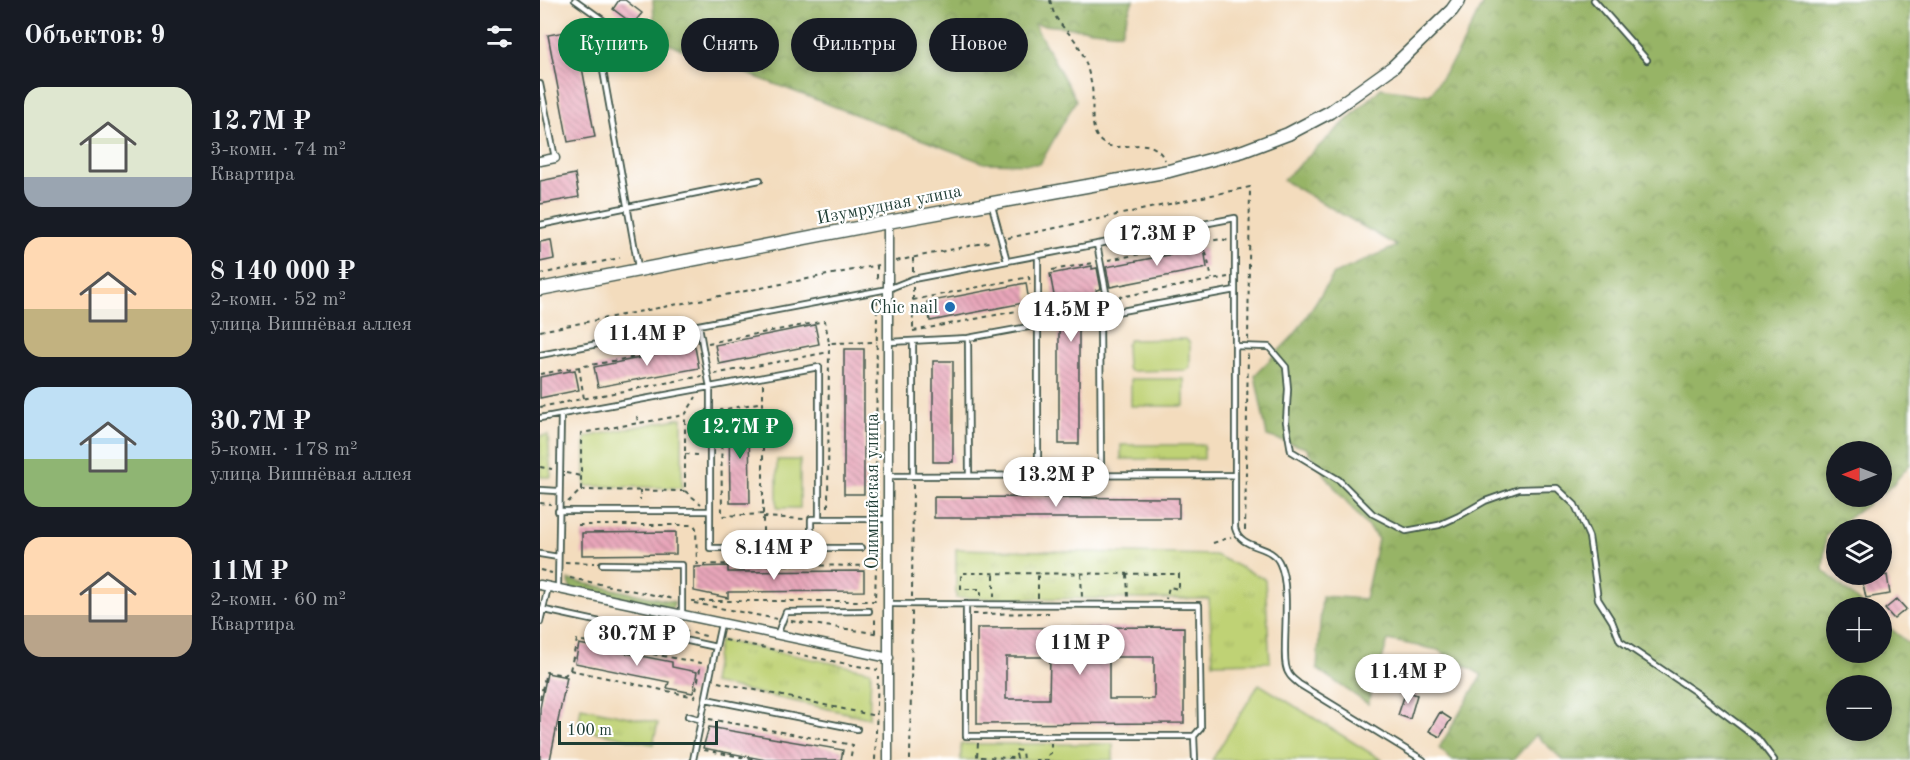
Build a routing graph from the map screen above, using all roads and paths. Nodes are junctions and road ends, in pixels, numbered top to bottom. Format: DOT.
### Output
graph roads {
  1 [pos="575,0"];
  2 [pos="1050,0"];
  3 [pos="1459,0"];
  4 [pos="1594,0"];
  5 [pos="1647,60"];
  6 [pos="540,84"];
  7 [pos="542,107"];
  8 [pos="555,158"];
  9 [pos="540,161"];
  10 [pos="1169,171"];
  11 [pos="760,180"];
  12 [pos="991,203"];
  13 [pos="628,207"];
  14 [pos="888,222"];
  15 [pos="540,225"];
  16 [pos="1000,239"];
  17 [pos="1204,243"];
  18 [pos="1097,244"];
  19 [pos="1232,244"];
  20 [pos="1038,255"];
  21 [pos="620,258"];
  22 [pos="913,258"];
  23 [pos="1007,261"];
  24 [pos="1101,261"];
  25 [pos="888,263"];
  26 [pos="877,265"];
  27 [pos="638,270"];
  28 [pos="1052,270"];
  29 [pos="1233,271"];
  30 [pos="540,274"];
  31 [pos="913,279"];
  32 [pos="1212,279"];
  33 [pos="1030,287"];
  34 [pos="540,289"];
  35 [pos="888,289"];
  36 [pos="1235,290"];
  37 [pos="877,291"];
  38 [pos="1106,292"];
  39 [pos="1109,299"];
  40 [pos="913,300"];
  41 [pos="1033,308"];
  42 [pos="1039,325"];
  43 [pos="699,326"];
  44 [pos="540,331"];
  45 [pos="913,331"];
  46 [pos="968,338"];
  47 [pos="913,341"];
  48 [pos="877,342"];
  49 [pos="888,342"];
  50 [pos="829,343"];
  51 [pos="702,345"];
  52 [pos="1235,346"];
  53 [pos="1248,346"];
  54 [pos="829,352"];
  55 [pos="540,355"];
  56 [pos="579,367"];
  57 [pos="540,374"];
  58 [pos="708,375"];
  59 [pos="763,378"];
  60 [pos="710,388"];
  61 [pos="701,389"];
  62 [pos="584,399"];
  63 [pos="763,402"];
  64 [pos="540,407"];
  65 [pos="561,414"];
  66 [pos="685,415"];
  67 [pos="637,417"];
  68 [pos="540,418"];
  69 [pos="638,423"];
  70 [pos="685,454"];
  71 [pos="697,455"];
  72 [pos="540,467"];
  73 [pos="548,468"];
  74 [pos="969,475"];
  75 [pos="1038,475"];
  76 [pos="1101,475"];
  77 [pos="1235,475"];
  78 [pos="889,476"];
  79 [pos="913,476"];
  80 [pos="581,489"];
  81 [pos="540,490"];
  82 [pos="640,490"];
  83 [pos="558,491"];
  84 [pos="685,491"];
  85 [pos="640,500"];
  86 [pos="828,507"];
  87 [pos="710,510"];
  88 [pos="558,511"];
  89 [pos="763,515"];
  90 [pos="812,519"];
  91 [pos="819,519"];
  92 [pos="876,519"];
  93 [pos="889,519"];
  94 [pos="578,525"];
  95 [pos="1237,535"];
  96 [pos="1214,543"];
  97 [pos="763,548"];
  98 [pos="812,548"];
  99 [pos="861,548"];
  100 [pos="540,554"];
  101 [pos="558,557"];
  102 [pos="601,564"];
  103 [pos="697,564"];
  104 [pos="682,565"];
  105 [pos="876,566"];
  106 [pos="565,569"];
  107 [pos="540,570"];
  108 [pos="555,573"];
  109 [pos="994,573"];
  110 [pos="1038,573"];
  111 [pos="1081,574"];
  112 [pos="1127,574"];
  113 [pos="570,578"];
  114 [pos="544,586"];
  115 [pos="558,589"];
  116 [pos="688,592"];
  117 [pos="1166,599"];
  118 [pos="681,600"];
  119 [pos="689,602"];
  120 [pos="889,604"];
  121 [pos="912,604"];
  122 [pos="966,604"];
  123 [pos="981,604"];
  124 [pos="993,604"];
  125 [pos="1038,604"];
  126 [pos="1083,605"];
  127 [pos="1128,605"];
  128 [pos="542,609"];
  129 [pos="872,611"];
  130 [pos="1038,613"];
  131 [pos="1049,613"];
  132 [pos="981,614"];
  133 [pos="993,614"];
  134 [pos="682,615"];
  135 [pos="971,618"];
  136 [pos="783,620"];
  137 [pos="540,622"];
  138 [pos="722,623"];
  139 [pos="875,633"];
  140 [pos="777,635"];
  141 [pos="889,636"];
  142 [pos="720,639"];
  143 [pos="716,648"];
  144 [pos="888,658"];
  145 [pos="570,670"];
  146 [pos="715,681"];
  147 [pos="540,699"];
  148 [pos="706,699"];
  149 [pos="688,716"];
  150 [pos="876,716"];
  151 [pos="702,720"];
  152 [pos="707,729"];
  153 [pos="857,729"];
  154 [pos="1194,736"];
  155 [pos="978,747"];
  156 [pos="702,749"];
  157 [pos="1051,753"];
  158 [pos="731,755"];
  159 [pos="693,760"];
  160 [pos="730,760"];
  161 [pos="757,760"];
  162 [pos="850,760"];
  163 [pos="875,760"];
  164 [pos="888,760"];
  165 [pos="910,760"];
  166 [pos="1023,760"];
  167 [pos="1035,760"];
  168 [pos="1195,760"];
  169 [pos="1423,760"];
  170 [pos="1774,760"];
  1 -- 13 [label="lane"];
  2 -- 10 [label="path"];
  3 -- 10 [label="street, Изумрудная улица"];
  4 -- 5 [label="lane"];
  6 -- 7 [label="lane"];
  7 -- 8 [label="lane"];
  8 -- 9 [label="street"];
  10 -- 12 [label="street, Изумрудная улица"];
  11 -- 13 [label="lane"];
  12 -- 14 [label="street, Изумрудная улица"];
  12 -- 16 [label="lane"];
  13 -- 15 [label="lane"];
  13 -- 27 [label="lane"];
  14 -- 25 [label="street, Олимпийская улица"];
  14 -- 27 [label="street, Изумрудная улица"];
  16 -- 23 [label="lane"];
  16 -- 25 [label="path"];
  16 -- 53 [label="path"];
  17 -- 19 [label="path"];
  17 -- 24 [label="path"];
  17 -- 32 [label="path"];
  18 -- 20 [label="lane"];
  18 -- 24 [label="lane"];
  18 -- 36 [label="lane"];
  20 -- 23 [label="lane"];
  20 -- 42 [label="lane"];
  21 -- 30 [label="path"];
  22 -- 31 [label="path"];
  23 -- 31 [label="lane"];
  24 -- 28 [label="path"];
  24 -- 38 [label="lane"];
  25 -- 26 [label="path"];
  25 -- 35 [label="street, Олимпийская улица"];
  26 -- 37 [label="path"];
  26 -- 44 [label="path"];
  27 -- 34 [label="street, Изумрудная улица"];
  29 -- 32 [label="path"];
  31 -- 35 [label="lane"];
  31 -- 40 [label="path"];
  32 -- 39 [label="path"];
  33 -- 40 [label="path"];
  35 -- 37 [label="lane"];
  35 -- 49 [label="street, Олимпийская улица"];
  36 -- 52 [label="lane"];
  36 -- 76 [label="lane"];
  37 -- 43 [label="lane"];
  37 -- 48 [label="path"];
  40 -- 45 [label="path"];
  41 -- 45 [label="path"];
  42 -- 46 [label="lane"];
  42 -- 75 [label="lane"];
  43 -- 51 [label="lane"];
  43 -- 55 [label="lane"];
  45 -- 47 [label="path"];
  46 -- 47 [label="lane"];
  46 -- 74 [label="lane"];
  47 -- 49 [label="lane"];
  47 -- 79 [label="lane"];
  48 -- 50 [label="path"];
  48 -- 92 [label="path"];
  49 -- 78 [label="street, Олимпийская улица"];
  50 -- 51 [label="path"];
  50 -- 54 [label="path"];
  51 -- 56 [label="path"];
  51 -- 58 [label="lane"];
  52 -- 53 [label="lane"];
  52 -- 77 [label="lane"];
  53 -- 95 [label="path"];
  53 -- 170 [label="lane"];
  54 -- 58 [label="path"];
  54 -- 86 [label="path"];
  56 -- 57 [label="path"];
  56 -- 62 [label="path"];
  58 -- 60 [label="lane"];
  58 -- 62 [label="path"];
  59 -- 60 [label="lane"];
  59 -- 63 [label="path"];
  59 -- 91 [label="lane"];
  60 -- 61 [label="lane"];
  60 -- 87 [label="lane"];
  61 -- 65 [label="lane"];
  61 -- 66 [label="path"];
  62 -- 64 [label="path"];
  63 -- 89 [label="path"];
  63 -- 89 [label="path"];
  65 -- 68 [label="lane"];
  65 -- 83 [label="lane"];
  66 -- 69 [label="path"];
  66 -- 70 [label="path"];
  67 -- 69 [label="path"];
  69 -- 80 [label="path"];
  70 -- 71 [label="path"];
  70 -- 84 [label="path"];
  72 -- 73 [label="path"];
  74 -- 75 [label="lane"];
  74 -- 79 [label="lane"];
  75 -- 76 [label="lane"];
  76 -- 77 [label="lane"];
  77 -- 95 [label="lane"];
  78 -- 79 [label="lane"];
  78 -- 93 [label="street, Олимпийская улица"];
  79 -- 121 [label="path"];
  80 -- 82 [label="path"];
  80 -- 88 [label="path"];
  81 -- 83 [label="lane"];
  82 -- 84 [label="path"];
  82 -- 85 [label="path"];
  83 -- 88 [label="lane"];
  84 -- 87 [label="path"];
  87 -- 88 [label="lane"];
  87 -- 97 [label="lane"];
  88 -- 101 [label="lane"];
  89 -- 90 [label="path"];
  89 -- 97 [label="path"];
  90 -- 91 [label="lane"];
  90 -- 98 [label="lane"];
  91 -- 92 [label="lane"];
  92 -- 93 [label="lane"];
  92 -- 105 [label="path"];
  93 -- 120 [label="street, Олимпийская улица"];
  94 -- 103 [label="path"];
  95 -- 96 [label="path"];
  95 -- 169 [label="lane"];
  97 -- 98 [label="lane"];
  98 -- 99 [label="lane"];
  100 -- 101 [label="lane"];
  101 -- 115 [label="lane"];
  102 -- 104 [label="lane"];
  102 -- 106 [label="path"];
  103 -- 104 [label="path"];
  103 -- 105 [label="path"];
  104 -- 118 [label="lane"];
  105 -- 119 [label="path"];
  107 -- 108 [label="path"];
  109 -- 110 [label="path"];
  109 -- 123 [label="path"];
  109 -- 124 [label="path"];
  110 -- 111 [label="path"];
  110 -- 125 [label="path"];
  111 -- 112 [label="path"];
  111 -- 126 [label="path"];
  112 -- 117 [label="path"];
  112 -- 127 [label="path"];
  113 -- 118 [label="path"];
  114 -- 115 [label="street"];
  114 -- 128 [label="lane"];
  115 -- 134 [label="street"];
  116 -- 119 [label="path"];
  118 -- 119 [label="path"];
  118 -- 134 [label="lane"];
  119 -- 136 [label="path"];
  120 -- 121 [label="lane"];
  120 -- 141 [label="street, Олимпийская улица"];
  121 -- 122 [label="lane"];
  121 -- 165 [label="path"];
  122 -- 123 [label="lane"];
  122 -- 154 [label="lane"];
  123 -- 124 [label="lane"];
  123 -- 132 [label="path"];
  124 -- 125 [label="lane"];
  124 -- 133 [label="path"];
  125 -- 126 [label="lane"];
  125 -- 130 [label="path"];
  126 -- 127 [label="lane"];
  127 -- 154 [label="lane"];
  128 -- 137 [label="lane"];
  128 -- 143 [label="lane"];
  129 -- 136 [label="lane"];
  129 -- 139 [label="path"];
  130 -- 131 [label="path"];
  130 -- 133 [label="path"];
  132 -- 133 [label="path"];
  132 -- 135 [label="path"];
  134 -- 138 [label="street"];
  136 -- 139 [label="path"];
  136 -- 140 [label="lane"];
  138 -- 140 [label="street"];
  138 -- 143 [label="lane"];
  139 -- 141 [label="path"];
  140 -- 144 [label="street"];
  141 -- 144 [label="street, Олимпийская улица"];
  142 -- 150 [label="path"];
  143 -- 148 [label="lane"];
  144 -- 164 [label="street, Олимпийская улица"];
  145 -- 145 [label="path"];
  145 -- 147 [label="path"];
  146 -- 150 [label="path"];
  148 -- 151 [label="lane"];
  148 -- 153 [label="lane"];
  149 -- 151 [label="lane"];
  150 -- 163 [label="path"];
  151 -- 159 [label="lane"];
  152 -- 162 [label="path"];
  154 -- 168 [label="lane"];
  155 -- 166 [label="path"];
  156 -- 158 [label="path"];
  157 -- 167 [label="path"];
  158 -- 160 [label="path"];
  158 -- 161 [label="path"];
}
